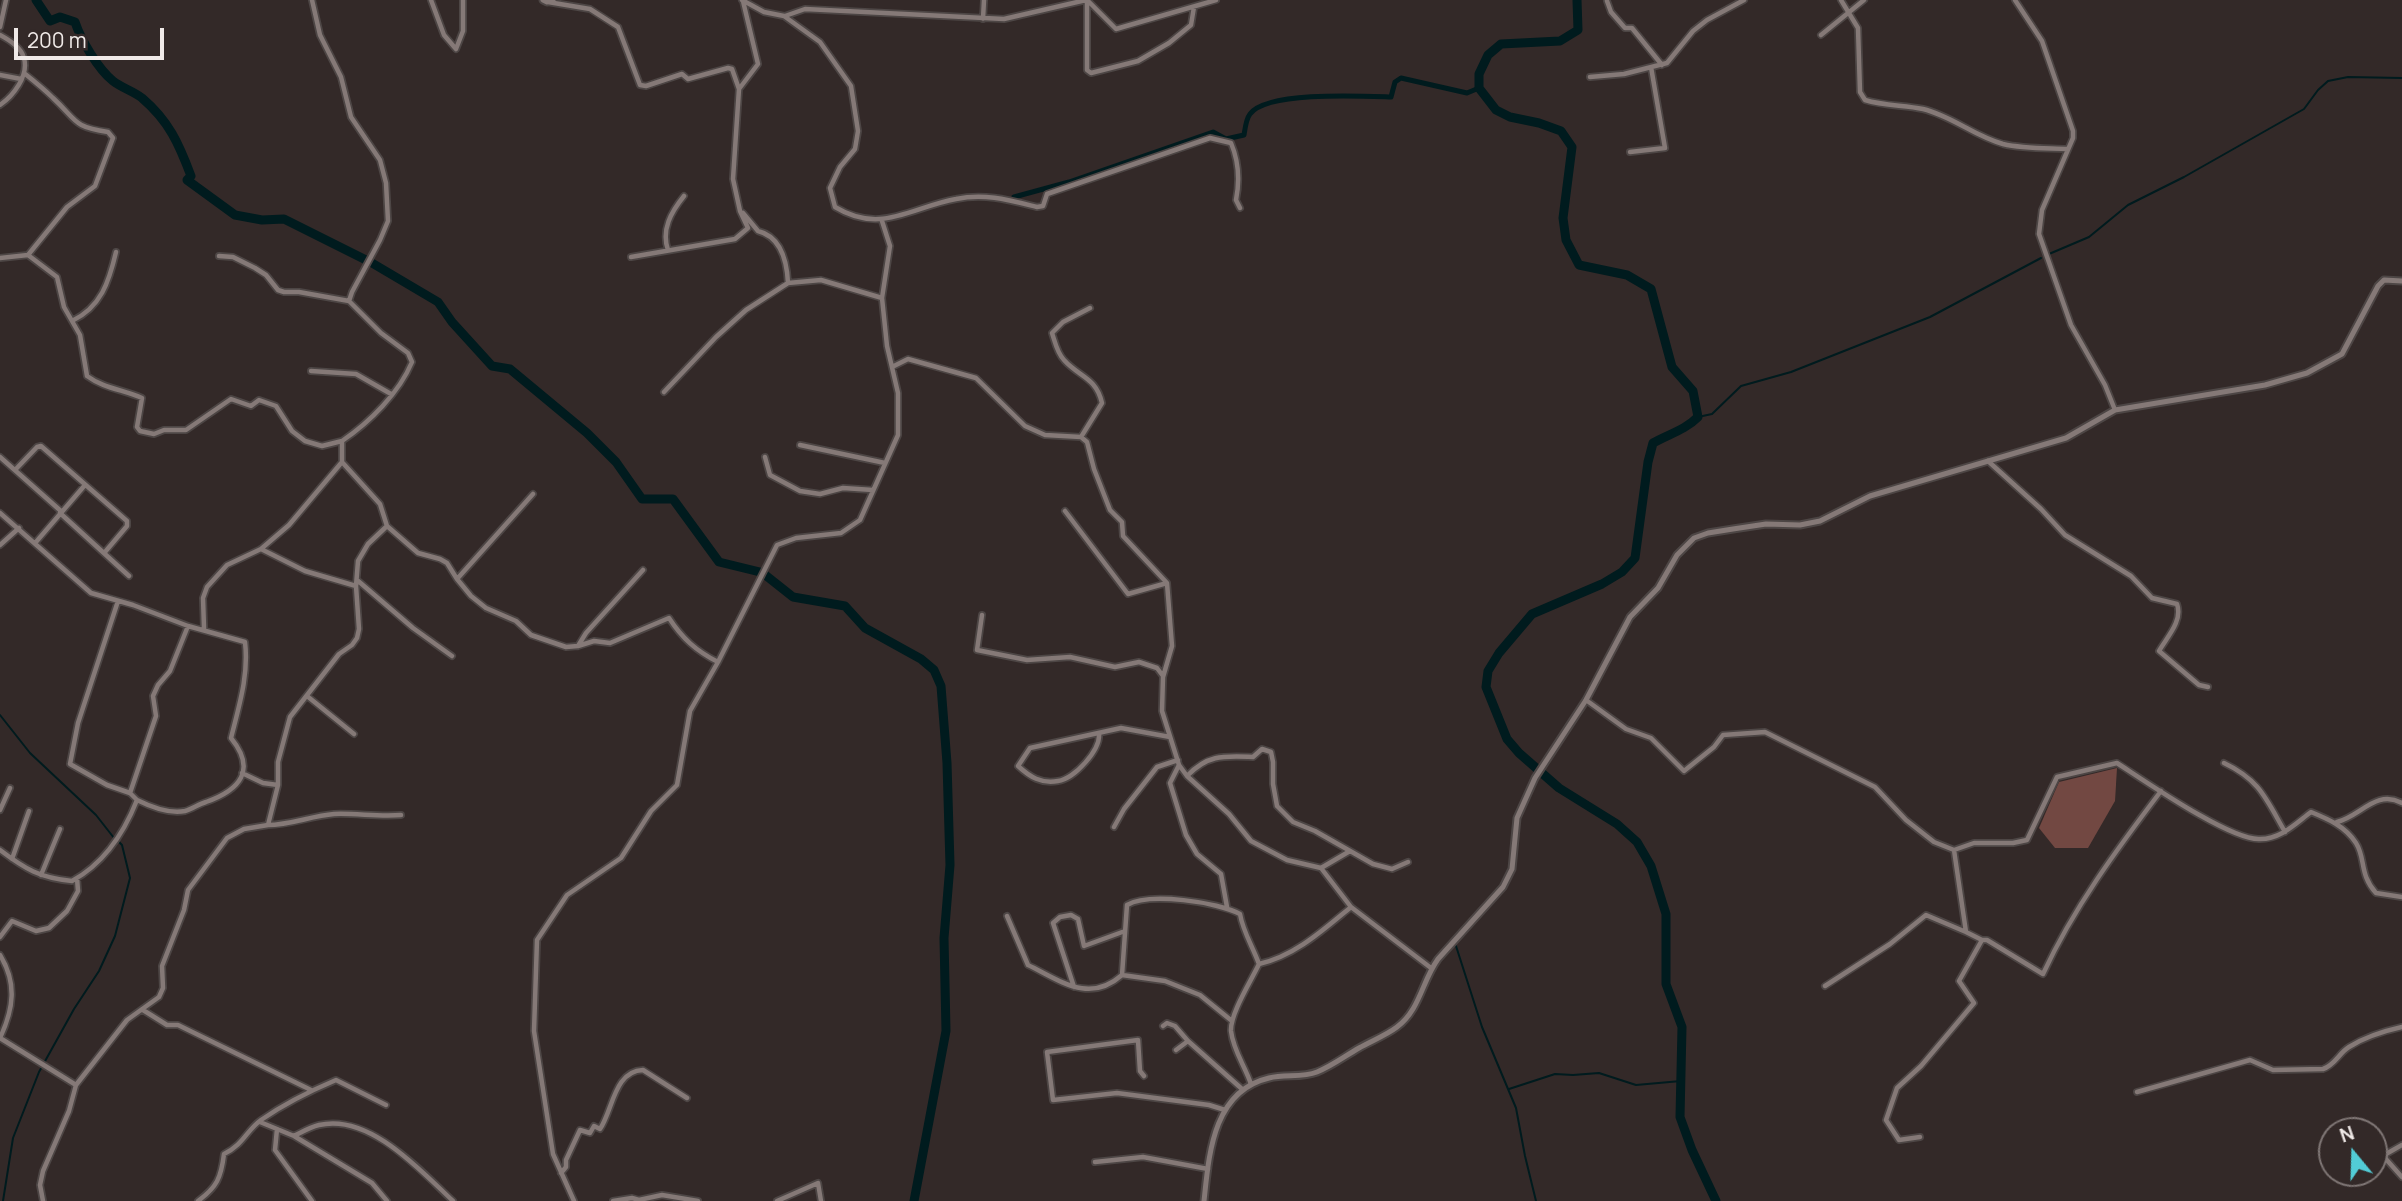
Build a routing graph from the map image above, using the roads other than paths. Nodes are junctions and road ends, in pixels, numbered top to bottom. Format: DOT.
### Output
graph roads {
  1 [pos="6,0"];
  2 [pos="312,0"];
  3 [pos="430,0"];
  4 [pos="463,0"];
  5 [pos="742,0"];
  6 [pos="984,0"];
  7 [pos="1087,0"];
  8 [pos="1216,0"];
  9 [pos="1744,0"];
  10 [pos="1841,0"];
  11 [pos="1864,0"];
  12 [pos="2015,0"];
  13 [pos="548,1"];
  14 [pos="1608,1"];
  15 [pos="1194,6"];
  16 [pos="1849,14"];
  17 [pos="784,16"];
  18 [pos="983,19"];
  19 [pos="0,27"];
  20 [pos="0,35"];
  21 [pos="1821,35"];
  22 [pos="1662,65"];
  23 [pos="1651,67"];
  24 [pos="24,73"];
  25 [pos="0,75"];
  26 [pos="1590,77"];
  27 [pos="21,79"];
  28 [pos="739,89"];
  29 [pos="0,106"];
  30 [pos="2068,149"];
  31 [pos="1630,152"];
  32 [pos="684,196"];
  33 [pos="1240,208"];
  34 [pos="740,211"];
  35 [pos="883,221"];
  36 [pos="668,250"];
  37 [pos="116,252"];
  38 [pos="28,255"];
  39 [pos="219,256"];
  40 [pos="631,257"];
  41 [pos="0,258"];
  42 [pos="2402,281"];
  43 [pos="788,283"];
  44 [pos="882,298"];
  45 [pos="349,301"];
  46 [pos="1090,308"];
  47 [pos="72,321"];
  48 [pos="892,367"];
  49 [pos="311,371"];
  50 [pos="664,392"];
  51 [pos="391,394"];
  52 [pos="2115,410"];
  53 [pos="1082,437"];
  54 [pos="342,441"];
  55 [pos="800,445"];
  56 [pos="0,457"];
  57 [pos="765,457"];
  58 [pos="1987,461"];
  59 [pos="342,462"];
  60 [pos="885,463"];
  61 [pos="15,470"];
  62 [pos="86,485"];
  63 [pos="873,490"];
  64 [pos="533,494"];
  65 [pos="1065,511"];
  66 [pos="61,512"];
  67 [pos="0,513"];
  68 [pos="387,526"];
  69 [pos="19,528"];
  70 [pos="36,542"];
  71 [pos="0,545"];
  72 [pos="261,549"];
  73 [pos="105,552"];
  74 [pos="643,570"];
  75 [pos="130,576"];
  76 [pos="356,579"];
  77 [pos="457,579"];
  78 [pos="1167,583"];
  79 [pos="356,586"];
  80 [pos="118,601"];
  81 [pos="982,615"];
  82 [pos="188,626"];
  83 [pos="204,628"];
  84 [pos="578,646"];
  85 [pos="452,656"];
  86 [pos="718,662"];
  87 [pos="1163,677"];
  88 [pos="2208,687"];
  89 [pos="307,696"];
  90 [pos="1586,700"];
  91 [pos="1098,733"];
  92 [pos="354,734"];
  93 [pos="1170,737"];
  94 [pos="1178,763"];
  95 [pos="2224,763"];
  96 [pos="242,773"];
  97 [pos="1187,776"];
  98 [pos="278,785"];
  99 [pos="10,788"];
  100 [pos="2161,790"];
  101 [pos="131,793"];
  102 [pos="137,800"];
  103 [pos="2402,803"];
  104 [pos="0,810"];
  105 [pos="29,811"];
  106 [pos="401,815"];
  107 [pos="2336,822"];
  108 [pos="268,825"];
  109 [pos="1114,827"];
  110 [pos="60,830"];
  111 [pos="2286,832"];
  112 [pos="0,850"];
  113 [pos="1954,850"];
  114 [pos="1350,851"];
  115 [pos="12,859"];
  116 [pos="1408,862"];
  117 [pos="1321,868"];
  118 [pos="41,875"];
  119 [pos="78,878"];
  120 [pos="2402,897"];
  121 [pos="1227,907"];
  122 [pos="1351,907"];
  123 [pos="1007,916"];
  124 [pos="1125,931"];
  125 [pos="1966,932"];
  126 [pos="0,937"];
  127 [pos="1982,940"];
  128 [pos="0,955"];
  129 [pos="1259,964"];
  130 [pos="1431,968"];
  131 [pos="1122,975"];
  132 [pos="1825,986"];
  133 [pos="1074,987"];
  134 [pos="144,1010"];
  135 [pos="1232,1021"];
  136 [pos="1163,1026"];
  137 [pos="2402,1027"];
  138 [pos="1188,1041"];
  139 [pos="1176,1050"];
  140 [pos="1144,1076"];
  141 [pos="1251,1084"];
  142 [pos="76,1085"];
  143 [pos="1242,1089"];
  144 [pos="311,1090"];
  145 [pos="2137,1093"];
  146 [pos="687,1098"];
  147 [pos="386,1105"];
  148 [pos="1225,1110"];
  149 [pos="259,1122"];
  150 [pos="277,1129"];
  151 [pos="294,1136"];
  152 [pos="1920,1137"];
  153 [pos="2402,1145"];
  154 [pos="1096,1162"];
  155 [pos="1208,1169"];
  156 [pos="561,1173"];
  157 [pos="2402,1177"];
  158 [pos="781,1200"];
  159 [pos="43,1201"];
  160 [pos="198,1201"];
  161 [pos="312,1201"];
  162 [pos="387,1201"];
  163 [pos="453,1201"];
  164 [pos="574,1201"];
  165 [pos="613,1201"];
  166 [pos="698,1201"];
  167 [pos="821,1201"];
  168 [pos="1204,1201"];
  1 -- 19 [label="street"];
  2 -- 45 [label="street"];
  3 -- 4 [label="street"];
  5 -- 17 [label="street"];
  5 -- 28 [label="street"];
  6 -- 18 [label="street"];
  7 -- 15 [label="street"];
  7 -- 15 [label="street"];
  7 -- 18 [label="street"];
  8 -- 15 [label="street"];
  9 -- 22 [label="street"];
  10 -- 16 [label="street"];
  11 -- 16 [label="street"];
  12 -- 30 [label="street"];
  13 -- 28 [label="street"];
  14 -- 22 [label="street"];
  16 -- 21 [label="street"];
  16 -- 30 [label="street"];
  17 -- 18 [label="street"];
  17 -- 35 [label="street"];
  20 -- 24 [label="street"];
  22 -- 23 [label="street"];
  23 -- 26 [label="street"];
  23 -- 31 [label="street"];
  24 -- 27 [label="street"];
  24 -- 38 [label="street"];
  25 -- 27 [label="street"];
  27 -- 29 [label="street"];
  28 -- 34 [label="street"];
  30 -- 52 [label="street"];
  32 -- 36 [label="street"];
  33 -- 35 [label="street"];
  34 -- 36 [label="street"];
  34 -- 43 [label="street"];
  35 -- 44 [label="street"];
  36 -- 40 [label="street"];
  37 -- 47 [label="street"];
  38 -- 41 [label="street"];
  38 -- 47 [label="street"];
  39 -- 45 [label="street"];
  42 -- 52 [label="street"];
  43 -- 44 [label="street"];
  43 -- 50 [label="street"];
  44 -- 48 [label="street"];
  45 -- 51 [label="street"];
  46 -- 53 [label="street"];
  47 -- 54 [label="street"];
  48 -- 53 [label="street"];
  48 -- 60 [label="street"];
  49 -- 51 [label="street"];
  51 -- 54 [label="street"];
  52 -- 58 [label="street"];
  53 -- 78 [label="street"];
  54 -- 59 [label="street"];
  55 -- 60 [label="street"];
  56 -- 61 [label="street"];
  57 -- 63 [label="street"];
  58 -- 88 [label="street"];
  58 -- 90 [label="street"];
  59 -- 68 [label="street"];
  59 -- 72 [label="street"];
  60 -- 63 [label="street"];
  61 -- 62 [label="street"];
  61 -- 66 [label="street"];
  62 -- 66 [label="street"];
  62 -- 73 [label="street"];
  63 -- 86 [label="street"];
  64 -- 77 [label="street"];
  65 -- 78 [label="street"];
  66 -- 70 [label="street"];
  66 -- 73 [label="street"];
  67 -- 69 [label="street"];
  68 -- 76 [label="street"];
  68 -- 77 [label="street"];
  69 -- 70 [label="street"];
  69 -- 71 [label="street"];
  70 -- 80 [label="street"];
  72 -- 79 [label="street"];
  72 -- 83 [label="street"];
  73 -- 75 [label="street"];
  74 -- 84 [label="street"];
  76 -- 79 [label="street"];
  76 -- 85 [label="street"];
  77 -- 84 [label="street"];
  78 -- 87 [label="street"];
  79 -- 89 [label="street"];
  80 -- 82 [label="street"];
  80 -- 101 [label="street"];
  81 -- 87 [label="street"];
  82 -- 83 [label="street"];
  82 -- 101 [label="street"];
  83 -- 96 [label="street"];
  84 -- 86 [label="street"];
  86 -- 156 [label="street"];
  87 -- 93 [label="street"];
  89 -- 92 [label="street"];
  89 -- 98 [label="street"];
  90 -- 113 [label="street"];
  90 -- 130 [label="street"];
  91 -- 91 [label="street"];
  91 -- 93 [label="street"];
  93 -- 94 [label="street"];
  94 -- 97 [label="street"];
  94 -- 109 [label="street"];
  94 -- 121 [label="street"];
  95 -- 111 [label="street"];
  96 -- 98 [label="street"];
  96 -- 102 [label="street"];
  97 -- 114 [label="street"];
  97 -- 117 [label="street"];
  98 -- 108 [label="street"];
  99 -- 104 [label="street"];
  100 -- 111 [label="street"];
  100 -- 113 [label="street"];
  100 -- 127 [label="street"];
  101 -- 102 [label="street"];
  102 -- 119 [label="street"];
  103 -- 107 [label="street"];
  105 -- 115 [label="street"];
  106 -- 108 [label="street"];
  107 -- 111 [label="street"];
  107 -- 120 [label="street"];
  108 -- 134 [label="street"];
  110 -- 118 [label="street"];
  112 -- 115 [label="street"];
  113 -- 125 [label="street"];
  114 -- 116 [label="street"];
  114 -- 117 [label="street"];
  115 -- 118 [label="street"];
  117 -- 122 [label="street"];
  118 -- 119 [label="street"];
  119 -- 126 [label="street"];
  121 -- 124 [label="street"];
  121 -- 129 [label="street"];
  122 -- 129 [label="street"];
  122 -- 130 [label="street"];
  123 -- 133 [label="street"];
  124 -- 131 [label="street"];
  124 -- 133 [label="street"];
  125 -- 127 [label="street"];
  125 -- 132 [label="street"];
  127 -- 152 [label="street"];
  128 -- 142 [label="street"];
  129 -- 135 [label="street"];
  130 -- 141 [label="street"];
  131 -- 133 [label="street"];
  131 -- 135 [label="street"];
  134 -- 142 [label="street"];
  134 -- 144 [label="street"];
  135 -- 141 [label="street"];
  136 -- 138 [label="street"];
  137 -- 145 [label="street"];
  138 -- 139 [label="street"];
  138 -- 143 [label="street"];
  140 -- 148 [label="street"];
  141 -- 143 [label="street"];
  142 -- 159 [label="street"];
  143 -- 148 [label="street"];
  144 -- 147 [label="street"];
  144 -- 149 [label="street"];
  146 -- 156 [label="street"];
  148 -- 155 [label="street"];
  149 -- 150 [label="street"];
  149 -- 160 [label="street"];
  150 -- 151 [label="street"];
  150 -- 161 [label="street"];
  151 -- 162 [label="street"];
  151 -- 163 [label="street"];
  153 -- 157 [label="street"];
  154 -- 155 [label="street"];
  155 -- 168 [label="street"];
  156 -- 164 [label="street"];
  158 -- 167 [label="street"];
  165 -- 166 [label="street"];
}
